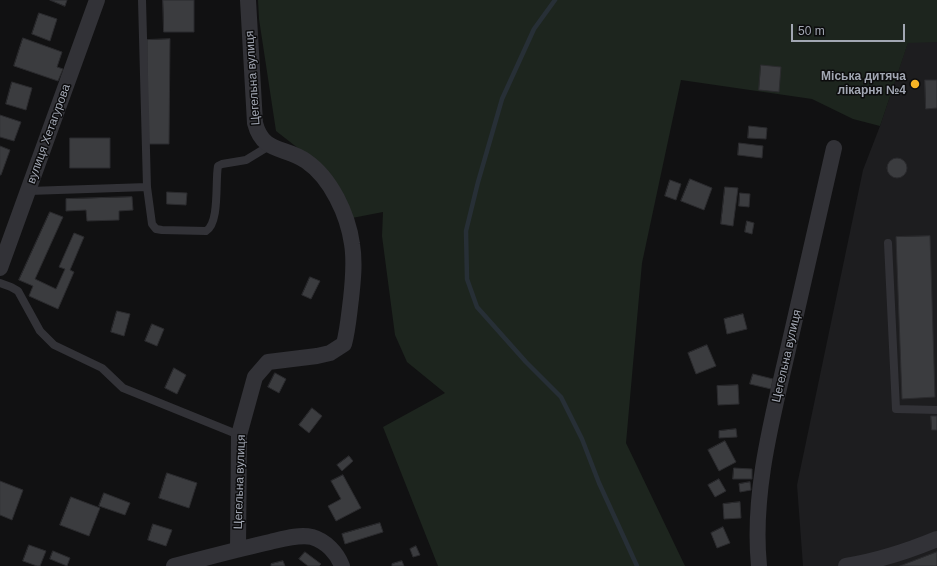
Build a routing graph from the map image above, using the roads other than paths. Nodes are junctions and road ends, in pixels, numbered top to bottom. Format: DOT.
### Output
graph roads {
  1 [pos="97,0"];
  2 [pos="142,0"];
  3 [pos="248,0"];
  4 [pos="269,146"];
  5 [pos="834,148"];
  6 [pos="147,187"];
  7 [pos="28,191"];
  8 [pos="888,243"];
  9 [pos="0,268"];
  10 [pos="0,283"];
  11 [pos="937,410"];
  12 [pos="239,435"];
  13 [pos="937,539"];
  14 [pos="238,549"];
  15 [pos="174,566"];
  16 [pos="342,566"];
  17 [pos="759,566"];
  18 [pos="846,566"];
  1 -- 7 [label="street, вулиця Хетагурова"];
  2 -- 6 [label="lane"];
  3 -- 4 [label="street, Цегельна вулиця"];
  4 -- 6 [label="lane"];
  4 -- 12 [label="street, Цегельна вулиця"];
  5 -- 17 [label="street, Цегельна вулиця"];
  6 -- 7 [label="lane"];
  7 -- 9 [label="street, вулиця Хетагурова"];
  8 -- 11 [label="lane"];
  10 -- 12 [label="lane"];
  12 -- 14 [label="street, Цегельна вулиця"];
  13 -- 18 [label="street"];
  14 -- 15 [label="street"];
  14 -- 16 [label="street, Цегельна вулиця"];
}
